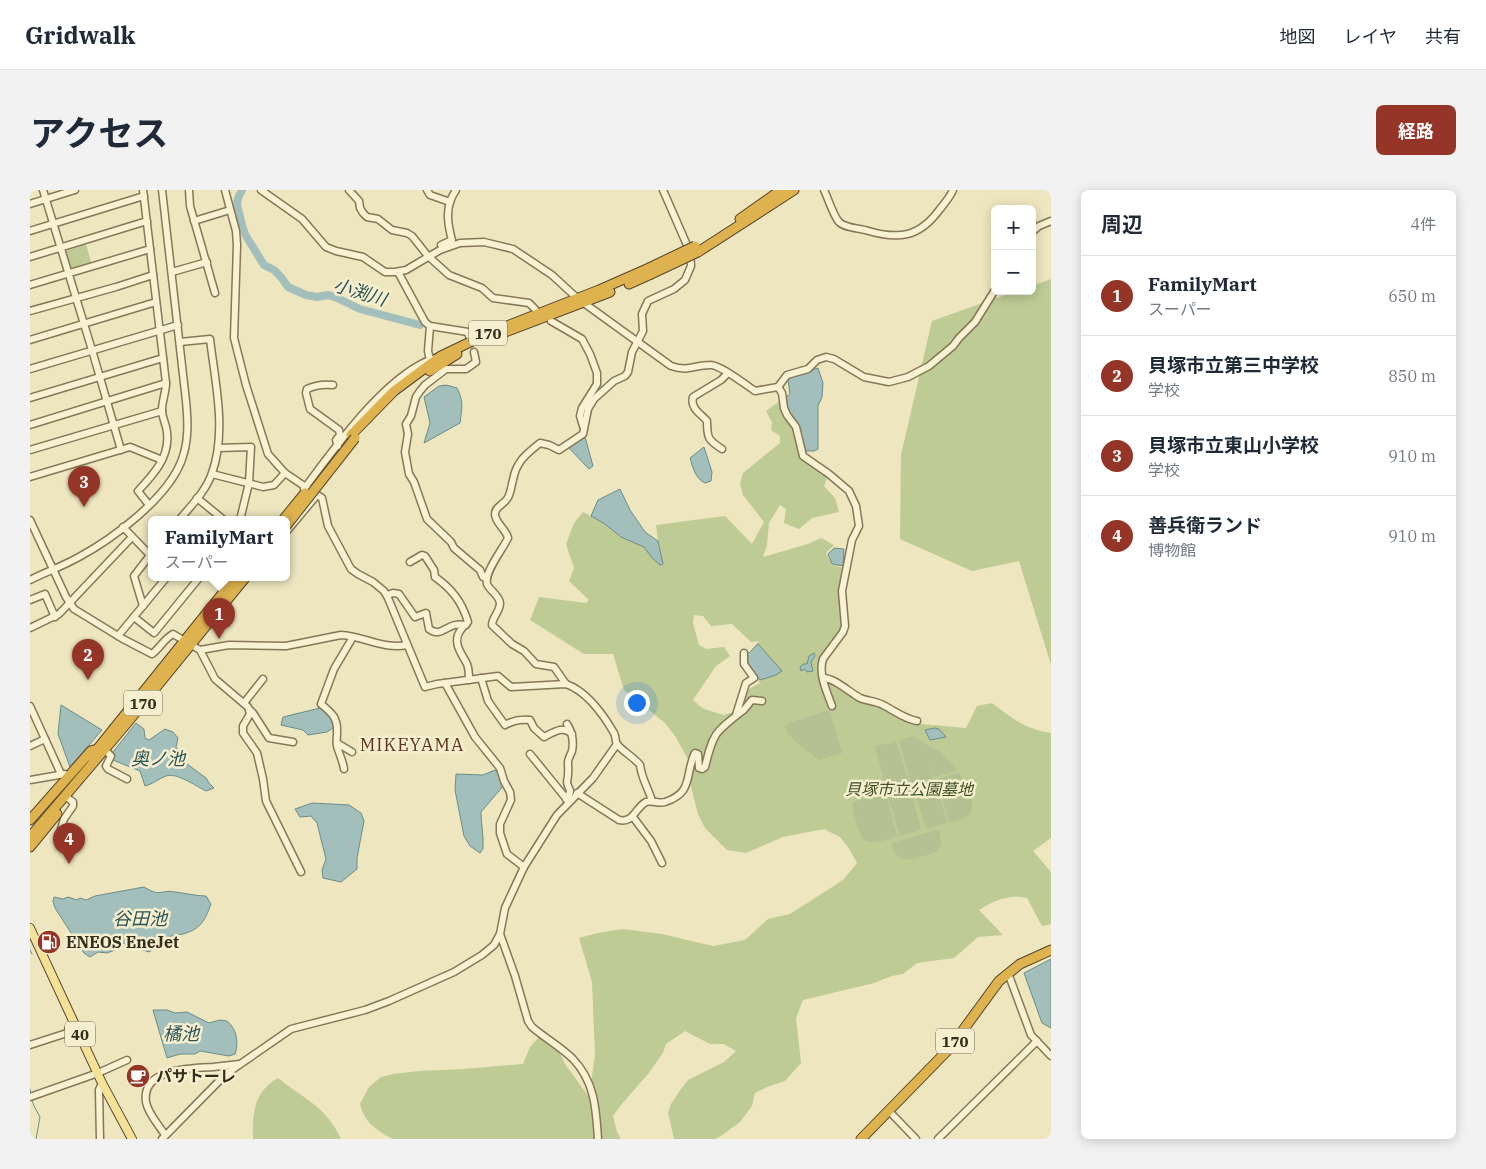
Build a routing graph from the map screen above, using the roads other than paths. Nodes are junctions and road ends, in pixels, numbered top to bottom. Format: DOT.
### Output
graph roads {
  1 [pos="43,190"];
  2 [pos="74,190"];
  3 [pos="162,190"];
  4 [pos="189,190"];
  5 [pos="225,190"];
  6 [pos="261,190"];
  7 [pos="349,190"];
  8 [pos="427,190"];
  9 [pos="456,190"];
  10 [pos="663,190"];
  11 [pos="781,190"];
  12 [pos="794,190"];
  13 [pos="824,190"];
  14 [pos="953,190"];
  15 [pos="143,193"];
  16 [pos="46,199"];
  17 [pos="450,202"];
  18 [pos="30,204"];
  19 [pos="230,210"];
  20 [pos="147,221"];
  21 [pos="194,221"];
  22 [pos="1051,221"];
  23 [pos="54,224"];
  24 [pos="1036,229"];
  25 [pos="30,231"];
  26 [pos="61,248"];
  27 [pos="150,249"];
  28 [pos="696,249"];
  29 [pos="427,254"];
  30 [pos="30,257"];
  31 [pos="207,262"];
  32 [pos="172,272"];
  33 [pos="398,272"];
  34 [pos="69,274"];
  35 [pos="153,275"];
  36 [pos="30,285"];
  37 [pos="215,293"];
  38 [pos="992,295"];
  39 [pos="76,298"];
  40 [pos="581,300"];
  41 [pos="156,302"];
  42 [pos="535,309"];
  43 [pos="30,311"];
  44 [pos="551,322"];
  45 [pos="84,324"];
  46 [pos="178,325"];
  47 [pos="430,326"];
  48 [pos="160,330"];
  49 [pos="469,336"];
  50 [pos="30,340"];
  51 [pos="180,342"];
  52 [pos="638,342"];
  53 [pos="92,350"];
  54 [pos="474,352"];
  55 [pos="441,356"];
  56 [pos="163,358"];
  57 [pos="430,360"];
  58 [pos="30,369"];
  59 [pos="728,374"];
  60 [pos="100,377"];
  61 [pos="166,383"];
  62 [pos="333,385"];
  63 [pos="778,386"];
  64 [pos="30,398"];
  65 [pos="107,400"];
  66 [pos="162,410"];
  67 [pos="30,425"];
  68 [pos="114,425"];
  69 [pos="584,429"];
  70 [pos="353,436"];
  71 [pos="338,446"];
  72 [pos="218,448"];
  73 [pos="722,449"];
  74 [pos="30,450"];
  75 [pos="121,450"];
  76 [pos="162,460"];
  77 [pos="285,473"];
  78 [pos="212,474"];
  79 [pos="31,475"];
  80 [pos="250,483"];
  81 [pos="306,486"];
  82 [pos="317,495"];
  83 [pos="197,498"];
  84 [pos="149,505"];
  85 [pos="185,516"];
  86 [pos="219,516"];
  87 [pos="241,516"];
  88 [pos="286,516"];
  89 [pos="298,517"];
  90 [pos="30,520"];
  91 [pos="290,521"];
  92 [pos="123,527"];
  93 [pos="290,527"];
  94 [pos="132,537"];
  95 [pos="148,551"];
  96 [pos="148,558"];
  97 [pos="410,562"];
  98 [pos="53,569"];
  99 [pos="487,578"];
  100 [pos="30,580"];
  101 [pos="164,581"];
  102 [pos="197,581"];
  103 [pos="233,581"];
  104 [pos="242,581"];
  105 [pos="247,581"];
  106 [pos="387,595"];
  107 [pos="30,600"];
  108 [pos="69,603"];
  109 [pos="224,603"];
  110 [pos="143,606"];
  111 [pos="55,617"];
  112 [pos="134,617"];
  113 [pos="466,625"];
  114 [pos="30,628"];
  115 [pos="118,636"];
  116 [pos="353,637"];
  117 [pos="188,642"];
  118 [pos="407,645"];
  119 [pos="200,650"];
  120 [pos="744,653"];
  121 [pos="481,678"];
  122 [pos="823,678"];
  123 [pos="263,679"];
  124 [pos="470,680"];
  125 [pos="444,683"];
  126 [pos="566,684"];
  127 [pos="762,701"];
  128 [pos="244,703"];
  129 [pos="30,706"];
  130 [pos="832,706"];
  131 [pos="250,710"];
  132 [pos="736,715"];
  133 [pos="917,721"];
  134 [pos="127,723"];
  135 [pos="567,724"];
  136 [pos="572,734"];
  137 [pos="45,739"];
  138 [pos="293,742"];
  139 [pos="337,743"];
  140 [pos="617,744"];
  141 [pos="30,746"];
  142 [pos="98,748"];
  143 [pos="107,752"];
  144 [pos="352,752"];
  145 [pos="530,754"];
  146 [pos="344,769"];
  147 [pos="71,772"];
  148 [pos="61,774"];
  149 [pos="30,779"];
  150 [pos="127,779"];
  151 [pos="577,793"];
  152 [pos="69,799"];
  153 [pos="568,800"];
  154 [pos="652,801"];
  155 [pos="633,817"];
  156 [pos="34,824"];
  157 [pos="61,829"];
  158 [pos="30,837"];
  159 [pos="30,847"];
  160 [pos="662,863"];
  161 [pos="524,868"];
  162 [pos="301,872"];
  163 [pos="30,928"];
  164 [pos="500,934"];
  165 [pos="1051,950"];
  166 [pos="1008,973"];
  167 [pos="74,1022"];
  168 [pos="1037,1041"];
  169 [pos="30,1045"];
  170 [pos="1051,1056"];
  171 [pos="127,1060"];
  172 [pos="242,1063"];
  173 [pos="98,1074"];
  174 [pos="102,1084"];
  175 [pos="30,1097"];
  176 [pos="888,1111"];
  177 [pos="163,1137"];
  178 [pos="100,1139"];
  179 [pos="132,1139"];
  180 [pos="598,1139"];
  181 [pos="861,1139"];
  182 [pos="916,1139"];
  183 [pos="938,1139"];
  1 -- 16 [label="street"];
  2 -- 16 [label="street"];
  3 -- 32 [label="street"];
  4 -- 21 [label="street"];
  5 -- 19 [label="street"];
  6 -- 33 [label="street"];
  7 -- 29 [label="street"];
  8 -- 17 [label="street"];
  9 -- 17 [label="street"];
  10 -- 52 [label="street"];
  11 -- 28 [label="highway, 170"];
  12 -- 28 [label="highway, 170"];
  13 -- 14 [label="street"];
  15 -- 20 [label="street"];
  15 -- 23 [label="street"];
  16 -- 18 [label="street"];
  16 -- 23 [label="street"];
  17 -- 29 [label="street"];
  19 -- 21 [label="street"];
  19 -- 77 [label="street"];
  20 -- 26 [label="street"];
  20 -- 27 [label="street"];
  21 -- 31 [label="street"];
  22 -- 24 [label="street"];
  23 -- 25 [label="street"];
  23 -- 26 [label="street"];
  26 -- 30 [label="street"];
  26 -- 34 [label="street"];
  27 -- 34 [label="street"];
  27 -- 35 [label="street"];
  28 -- 40 [label="highway, 170, bridge"];
  29 -- 33 [label="street"];
  29 -- 40 [label="street"];
  29 -- 42 [label="street"];
  31 -- 32 [label="street"];
  31 -- 37 [label="street"];
  32 -- 46 [label="street"];
  33 -- 47 [label="street"];
  34 -- 36 [label="street"];
  34 -- 39 [label="street"];
  35 -- 39 [label="street"];
  35 -- 41 [label="street"];
  38 -- 63 [label="street"];
  39 -- 43 [label="street"];
  39 -- 45 [label="street"];
  40 -- 52 [label="street"];
  40 -- 55 [label="highway, 170"];
  40 -- 70 [label="highway, 170"];
  41 -- 45 [label="street"];
  41 -- 48 [label="street"];
  44 -- 69 [label="street"];
  45 -- 50 [label="street"];
  45 -- 53 [label="street"];
  46 -- 48 [label="street"];
  46 -- 51 [label="street"];
  47 -- 49 [label="street"];
  47 -- 57 [label="street"];
  48 -- 53 [label="street"];
  48 -- 56 [label="street"];
  51 -- 72 [label="street"];
  51 -- 84 [label="street"];
  52 -- 59 [label="street"];
  52 -- 69 [label="street"];
  53 -- 58 [label="street"];
  53 -- 60 [label="street"];
  54 -- 99 [label="street"];
  55 -- 57 [label="street"];
  55 -- 70 [label="highway, 170"];
  56 -- 60 [label="street"];
  56 -- 61 [label="street"];
  57 -- 71 [label="street"];
  59 -- 63 [label="street"];
  59 -- 73 [label="street"];
  60 -- 64 [label="street"];
  60 -- 65 [label="street"];
  61 -- 65 [label="street"];
  61 -- 66 [label="street"];
  62 -- 71 [label="street"];
  63 -- 122 [label="street"];
  65 -- 67 [label="street"];
  65 -- 68 [label="street"];
  66 -- 68 [label="street"];
  66 -- 76 [label="street"];
  68 -- 74 [label="street"];
  68 -- 75 [label="street"];
  69 -- 99 [label="street"];
  70 -- 88 [label="highway, 170, bridge"];
  70 -- 91 [label="highway, 170, bridge"];
  71 -- 81 [label="street"];
  72 -- 78 [label="street"];
  72 -- 80 [label="street"];
  75 -- 76 [label="street"];
  75 -- 79 [label="street"];
  76 -- 84 [label="street"];
  77 -- 80 [label="street"];
  77 -- 81 [label="street"];
  78 -- 80 [label="street"];
  78 -- 83 [label="street"];
  80 -- 87 [label="street"];
  81 -- 82 [label="street"];
  81 -- 89 [label="street"];
  82 -- 89 [label="street"];
  82 -- 106 [label="street"];
  83 -- 85 [label="street"];
  83 -- 86 [label="street"];
  84 -- 92 [label="street"];
  89 -- 93 [label="street"];
  90 -- 98 [label="street"];
  92 -- 94 [label="street"];
  92 -- 98 [label="street"];
  94 -- 95 [label="street"];
  94 -- 108 [label="street"];
  96 -- 110 [label="street"];
  97 -- 113 [label="street"];
  98 -- 100 [label="street"];
  98 -- 108 [label="street"];
  99 -- 126 [label="street"];
  101 -- 110 [label="street"];
  102 -- 112 [label="street"];
  103 -- 117 [label="highway, 170"];
  104 -- 109 [label="highway, 170"];
  105 -- 109 [label="street"];
  106 -- 113 [label="street"];
  106 -- 118 [label="street"];
  107 -- 111 [label="street"];
  108 -- 111 [label="street"];
  108 -- 115 [label="street"];
  109 -- 117 [label="highway, 170"];
  110 -- 112 [label="street"];
  111 -- 114 [label="street"];
  112 -- 115 [label="street"];
  113 -- 124 [label="street"];
  115 -- 117 [label="street"];
  116 -- 118 [label="street"];
  116 -- 119 [label="street"];
  116 -- 139 [label="street"];
  117 -- 119 [label="street"];
  117 -- 134 [label="highway, 170"];
  117 -- 142 [label="highway, 170"];
  118 -- 125 [label="street"];
  119 -- 128 [label="street"];
  120 -- 132 [label="street"];
  121 -- 124 [label="street"];
  121 -- 126 [label="street"];
  121 -- 136 [label="street"];
  122 -- 130 [label="street"];
  122 -- 133 [label="street"];
  123 -- 128 [label="street"];
  124 -- 125 [label="street"];
  125 -- 161 [label="street"];
  126 -- 140 [label="street"];
  127 -- 132 [label="street"];
  128 -- 131 [label="street"];
  129 -- 137 [label="street"];
  131 -- 138 [label="street"];
  131 -- 162 [label="street"];
  132 -- 154 [label="street"];
  134 -- 143 [label="highway"];
  134 -- 156 [label="highway, 170"];
  135 -- 136 [label="street"];
  136 -- 153 [label="street"];
  137 -- 141 [label="street"];
  137 -- 148 [label="street"];
  139 -- 144 [label="street"];
  139 -- 146 [label="street"];
  140 -- 151 [label="street"];
  140 -- 154 [label="street"];
  142 -- 147 [label="highway"];
  142 -- 156 [label="highway, 170"];
  143 -- 150 [label="street"];
  143 -- 152 [label="highway"];
  145 -- 153 [label="street"];
  147 -- 148 [label="street"];
  147 -- 156 [label="highway"];
  148 -- 149 [label="street"];
  151 -- 153 [label="street"];
  151 -- 155 [label="street"];
  152 -- 157 [label="street"];
  152 -- 159 [label="highway"];
  153 -- 161 [label="street"];
  154 -- 155 [label="street"];
  155 -- 160 [label="street"];
  156 -- 158 [label="highway, 170"];
  161 -- 164 [label="street"];
  163 -- 167 [label="main road, 40"];
  164 -- 172 [label="street"];
  164 -- 180 [label="street"];
  165 -- 166 [label="highway, 170"];
  166 -- 168 [label="street"];
  166 -- 176 [label="highway, 170"];
  167 -- 169 [label="street"];
  167 -- 173 [label="main road, 40"];
  168 -- 170 [label="street"];
  168 -- 183 [label="street"];
  171 -- 173 [label="street"];
  172 -- 177 [label="street"];
  172 -- 177 [label="street"];
  173 -- 174 [label="main road, 40"];
  173 -- 175 [label="street"];
  174 -- 178 [label="street"];
  174 -- 179 [label="main road, 40"];
  176 -- 181 [label="highway, 170"];
  176 -- 182 [label="street"];
}
